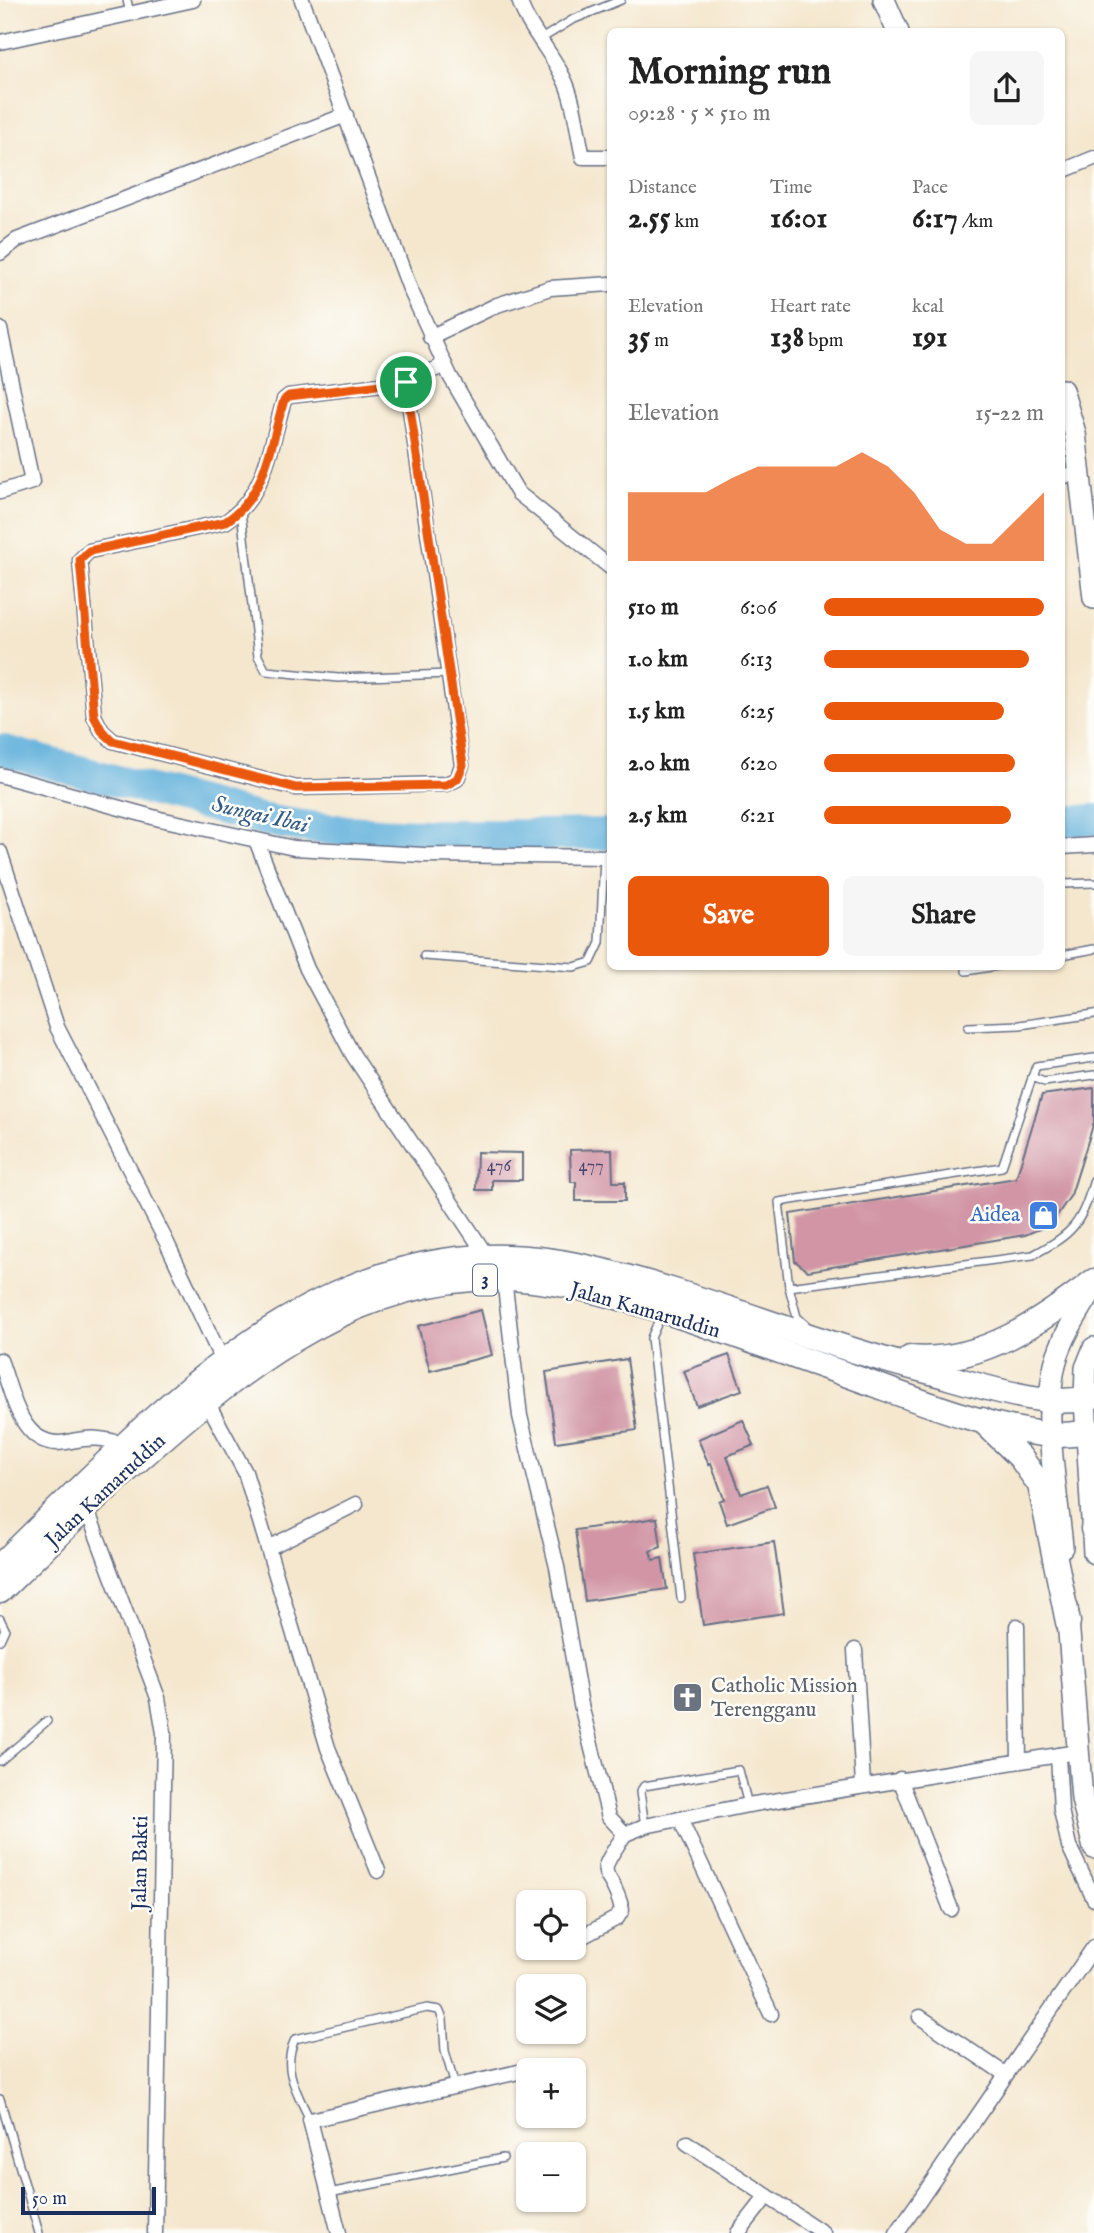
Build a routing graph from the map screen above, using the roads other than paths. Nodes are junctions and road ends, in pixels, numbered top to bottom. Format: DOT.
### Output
graph roads {
  1 [pos="193,0"];
  2 [pos="302,0"];
  3 [pos="519,0"];
  4 [pos="621,0"];
  5 [pos="884,0"];
  6 [pos="129,7"];
  7 [pos="896,28"];
  8 [pos="541,39"];
  9 [pos="0,42"];
  10 [pos="346,115"];
  11 [pos="607,157"];
  12 [pos="1094,158"];
  13 [pos="1065,170"];
  14 [pos="0,253"];
  15 [pos="607,284"];
  16 [pos="0,329"];
  17 [pos="430,337"];
  18 [pos="444,365"];
  19 [pos="406,382"];
  20 [pos="1065,400"];
  21 [pos="1071,475"];
  22 [pos="0,492"];
  23 [pos="1089,508"];
  24 [pos="242,512"];
  25 [pos="607,565"];
  26 [pos="1093,587"];
  27 [pos="449,674"];
  28 [pos="0,775"];
  29 [pos="256,840"];
  30 [pos="1094,845"];
  31 [pos="1065,847"];
  32 [pos="0,852"];
  33 [pos="607,857"];
  34 [pos="1094,883"];
  35 [pos="1065,884"];
  36 [pos="1094,949"];
  37 [pos="1065,954"];
  38 [pos="424,956"];
  39 [pos="972,970"];
  40 [pos="966,971"];
  41 [pos="1094,1014"];
  42 [pos="968,1027"];
  43 [pos="1094,1058"];
  44 [pos="1094,1075"];
  45 [pos="1032,1077"];
  46 [pos="1094,1180"];
  47 [pos="486,1255"];
  48 [pos="504,1278"];
  49 [pos="1094,1281"];
  50 [pos="789,1287"];
  51 [pos="1094,1287"];
  52 [pos="662,1312"];
  53 [pos="827,1343"];
  54 [pos="1094,1348"];
  55 [pos="857,1353"];
  56 [pos="0,1360"];
  57 [pos="223,1362"];
  58 [pos="1090,1398"];
  59 [pos="206,1400"];
  60 [pos="1050,1402"];
  61 [pos="981,1419"];
  62 [pos="1090,1432"];
  63 [pos="1052,1435"];
  64 [pos="125,1445"];
  65 [pos="356,1504"];
  66 [pos="86,1507"];
  67 [pos="1093,1535"];
  68 [pos="268,1548"];
  69 [pos="0,1566"];
  70 [pos="0,1591"];
  71 [pos="681,1598"];
  72 [pos="0,1619"];
  73 [pos="1068,1622"];
  74 [pos="1017,1626"];
  75 [pos="0,1640"];
  76 [pos="855,1650"];
  77 [pos="47,1721"];
  78 [pos="1067,1754"];
  79 [pos="0,1761"];
  80 [pos="1019,1761"];
  81 [pos="900,1779"];
  82 [pos="863,1785"];
  83 [pos="748,1805"];
  84 [pos="680,1819"];
  85 [pos="645,1826"];
  86 [pos="625,1834"];
  87 [pos="1094,1848"];
  88 [pos="378,1871"];
  89 [pos="1094,1899"];
  90 [pos="951,1909"];
  91 [pos="586,1935"];
  92 [pos="1094,1947"];
  93 [pos="1094,1964"];
  94 [pos="1077,1971"];
  95 [pos="771,2014"];
  96 [pos="920,2017"];
  97 [pos="516,2072"];
  98 [pos="1005,2074"];
  99 [pos="455,2086"];
  100 [pos="0,2099"];
  101 [pos="310,2120"];
  102 [pos="687,2143"];
  103 [pos="503,2158"];
  104 [pos="329,2193"];
  105 [pos="768,2196"];
  106 [pos="39,2233"];
  107 [pos="155,2233"];
  108 [pos="339,2233"];
  109 [pos="738,2233"];
  110 [pos="823,2233"];
  111 [pos="897,2233"];
  1 -- 6 [label="street"];
  2 -- 10 [label="street"];
  3 -- 8 [label="street"];
  4 -- 8 [label="lane"];
  5 -- 7 [label="main road"];
  6 -- 9 [label="street"];
  8 -- 11 [label="street"];
  10 -- 14 [label="street"];
  10 -- 17 [label="street"];
  12 -- 13 [label="street"];
  15 -- 17 [label="street"];
  16 -- 22 [label="street"];
  17 -- 18 [label="street"];
  18 -- 19 [label="street"];
  18 -- 25 [label="street"];
  19 -- 24 [label="street"];
  19 -- 27 [label="street"];
  20 -- 21 [label="main road"];
  21 -- 23 [label="main road"];
  23 -- 26 [label="main road"];
  24 -- 27 [label="lane"];
  24 -- 27 [label="street"];
  28 -- 29 [label="street"];
  29 -- 33 [label="street"];
  29 -- 47 [label="street"];
  30 -- 31 [label="street"];
  32 -- 57 [label="street"];
  33 -- 38 [label="lane"];
  34 -- 35 [label="lane"];
  36 -- 37 [label="lane"];
  39 -- 40 [label="lane"];
  41 -- 42 [label="lane"];
  43 -- 45 [label="lane"];
  44 -- 45 [label="lane"];
  45 -- 50 [label="lane"];
  46 -- 50 [label="lane"];
  47 -- 53 [label="highway, Jalan Kamaruddin / 3"];
  47 -- 57 [label="highway, Jalan Kamaruddin / 3"];
  48 -- 52 [label="highway, Jalan Kamaruddin / 3"];
  48 -- 59 [label="highway, Jalan Kamaruddin / 3"];
  48 -- 86 [label="street"];
  49 -- 55 [label="highway"];
  50 -- 53 [label="lane"];
  51 -- 60 [label="main road"];
  52 -- 61 [label="highway, Jalan Kamaruddin / 3"];
  52 -- 71 [label="lane"];
  53 -- 55 [label="highway, Jalan Kamaruddin / 3"];
  54 -- 58 [label="main road"];
  55 -- 60 [label="highway, Jalan Kamaruddin / 3"];
  56 -- 64 [label="street"];
  57 -- 64 [label="highway, Jalan Kamaruddin / 3"];
  58 -- 60 [label="highway, 3"];
  58 -- 62 [label="main road"];
  59 -- 66 [label="highway, Jalan Kamaruddin / 3"];
  59 -- 68 [label="street"];
  60 -- 63 [label="main road"];
  61 -- 63 [label="highway, Jalan Kamaruddin / 3"];
  61 -- 73 [label="highway"];
  62 -- 63 [label="highway, Jalan Kamaruddin / 3"];
  62 -- 67 [label="main road"];
  63 -- 73 [label="main road"];
  64 -- 69 [label="highway, Jalan Kamaruddin / 3"];
  65 -- 68 [label="street"];
  66 -- 70 [label="highway, Jalan Kamaruddin / 3"];
  66 -- 107 [label="street, Jalan Bakti"];
  68 -- 88 [label="street"];
  72 -- 75 [label="lane"];
  73 -- 78 [label="main road"];
  74 -- 80 [label="street"];
  76 -- 82 [label="street"];
  77 -- 79 [label="lane"];
  78 -- 80 [label="street"];
  78 -- 87 [label="main road"];
  78 -- 89 [label="street"];
  80 -- 81 [label="street"];
  81 -- 82 [label="street"];
  81 -- 90 [label="street"];
  82 -- 83 [label="street"];
  83 -- 84 [label="street"];
  83 -- 85 [label="lane"];
  84 -- 85 [label="street"];
  84 -- 95 [label="street"];
  85 -- 86 [label="street"];
  86 -- 91 [label="street"];
  92 -- 94 [label="street"];
  93 -- 94 [label="street"];
  94 -- 98 [label="street"];
  96 -- 98 [label="street"];
  97 -- 99 [label="street"];
  98 -- 111 [label="street"];
  99 -- 101 [label="street"];
  99 -- 101 [label="lane"];
  100 -- 106 [label="lane"];
  101 -- 104 [label="street"];
  102 -- 105 [label="street"];
  103 -- 104 [label="lane"];
  104 -- 108 [label="street"];
  105 -- 109 [label="street"];
  105 -- 110 [label="street"];
}
